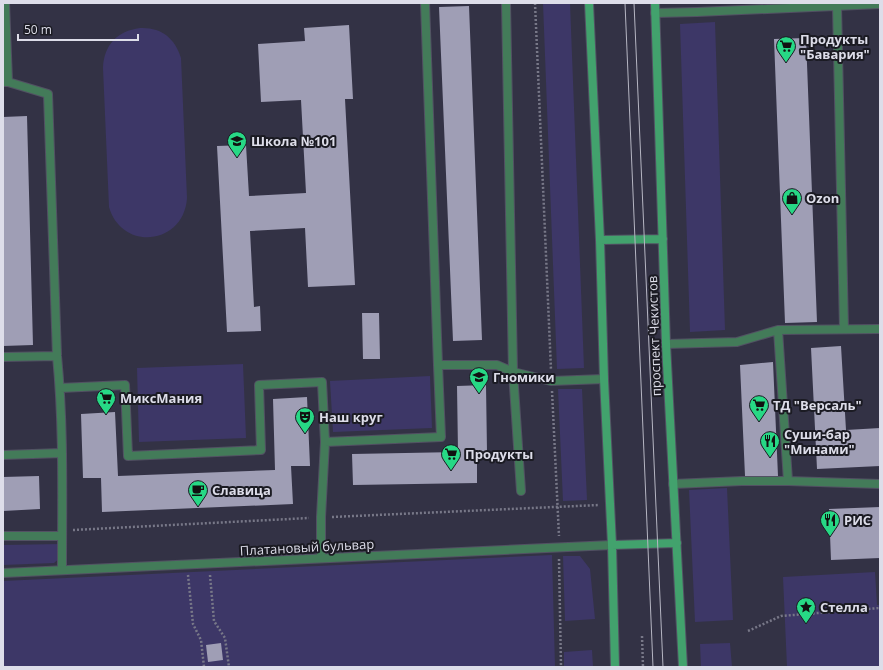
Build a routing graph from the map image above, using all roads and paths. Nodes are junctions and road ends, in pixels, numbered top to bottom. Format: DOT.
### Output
graph roads {
  1 [pos="5,3"];
  2 [pos="425,3"];
  3 [pos="506,3"];
  4 [pos="535,3"];
  5 [pos="589,3"];
  6 [pos="655,3"];
  7 [pos="697,3"];
  8 [pos="880,4"];
  9 [pos="837,6"];
  10 [pos="697,12"];
  11 [pos="655,13"];
  12 [pos="6,82"];
  13 [pos="663,239"];
  14 [pos="600,240"];
  15 [pos="844,329"];
  16 [pos="880,329"];
  17 [pos="778,330"];
  18 [pos="666,344"];
  19 [pos="57,356"];
  20 [pos="3,357"];
  21 [pos="438,365"];
  22 [pos="513,372"];
  23 [pos="604,379"];
  24 [pos="551,381"];
  25 [pos="60,388"];
  26 [pos="325,442"];
  27 [pos="62,453"];
  28 [pos="3,455"];
  29 [pos="788,481"];
  30 [pos="673,484"];
  31 [pos="880,484"];
  32 [pos="521,491"];
  33 [pos="610,505"];
  34 [pos="557,507"];
  35 [pos="320,517"];
  36 [pos="3,536"];
  37 [pos="62,536"];
  38 [pos="676,543"];
  39 [pos="612,545"];
  40 [pos="559,548"];
  41 [pos="322,558"];
  42 [pos="209,563"];
  43 [pos="188,564"];
  44 [pos="62,570"];
  45 [pos="3,573"];
  46 [pos="880,608"];
  47 [pos="748,631"];
  48 [pos="642,636"];
  49 [pos="204,667"];
  50 [pos="228,667"];
  51 [pos="562,667"];
  52 [pos="615,667"];
  53 [pos="643,667"];
  54 [pos="683,667"];
  1 -- 12 [label="street"];
  2 -- 21 [label="street"];
  3 -- 22 [label="street"];
  4 -- 24 [label="path"];
  5 -- 14 [label="main road"];
  6 -- 11 [label="main road, проспект Чекистов"];
  7 -- 10 [label="street"];
  8 -- 9 [label="street"];
  9 -- 10 [label="street"];
  9 -- 15 [label="street"];
  10 -- 11 [label="street"];
  11 -- 13 [label="main road, проспект Чекистов"];
  12 -- 19 [label="street"];
  13 -- 14 [label="main road"];
  13 -- 18 [label="main road, проспект Чекистов"];
  14 -- 23 [label="main road"];
  15 -- 16 [label="street"];
  15 -- 17 [label="street"];
  17 -- 18 [label="street"];
  17 -- 29 [label="street"];
  18 -- 30 [label="main road, проспект Чекистов"];
  19 -- 20 [label="street"];
  19 -- 25 [label="street"];
  21 -- 22 [label="street"];
  21 -- 26 [label="street"];
  22 -- 24 [label="street"];
  22 -- 32 [label="street"];
  23 -- 24 [label="street"];
  23 -- 33 [label="main road"];
  24 -- 34 [label="path"];
  25 -- 26 [label="street"];
  25 -- 27 [label="street"];
  26 -- 35 [label="street"];
  27 -- 28 [label="street"];
  27 -- 37 [label="street"];
  29 -- 30 [label="street"];
  29 -- 31 [label="street"];
  30 -- 38 [label="main road, проспект Чекистов"];
  33 -- 34 [label="path"];
  33 -- 39 [label="main road"];
  34 -- 35 [label="path"];
  34 -- 40 [label="path"];
  35 -- 37 [label="path"];
  35 -- 41 [label="street"];
  36 -- 37 [label="street"];
  37 -- 44 [label="street"];
  38 -- 39 [label="main road"];
  38 -- 54 [label="main road, проспект Чекистов"];
  39 -- 40 [label="street, Платановый бульвар"];
  39 -- 52 [label="main road"];
  40 -- 41 [label="street, Платановый бульвар"];
  40 -- 51 [label="path"];
  41 -- 42 [label="street, Платановый бульвар"];
  42 -- 43 [label="street, Платановый бульвар"];
  42 -- 50 [label="path"];
  43 -- 44 [label="street, Платановый бульвар"];
  43 -- 49 [label="path"];
  44 -- 45 [label="street, Платановый бульвар"];
  46 -- 47 [label="path"];
  48 -- 53 [label="path"];
}
